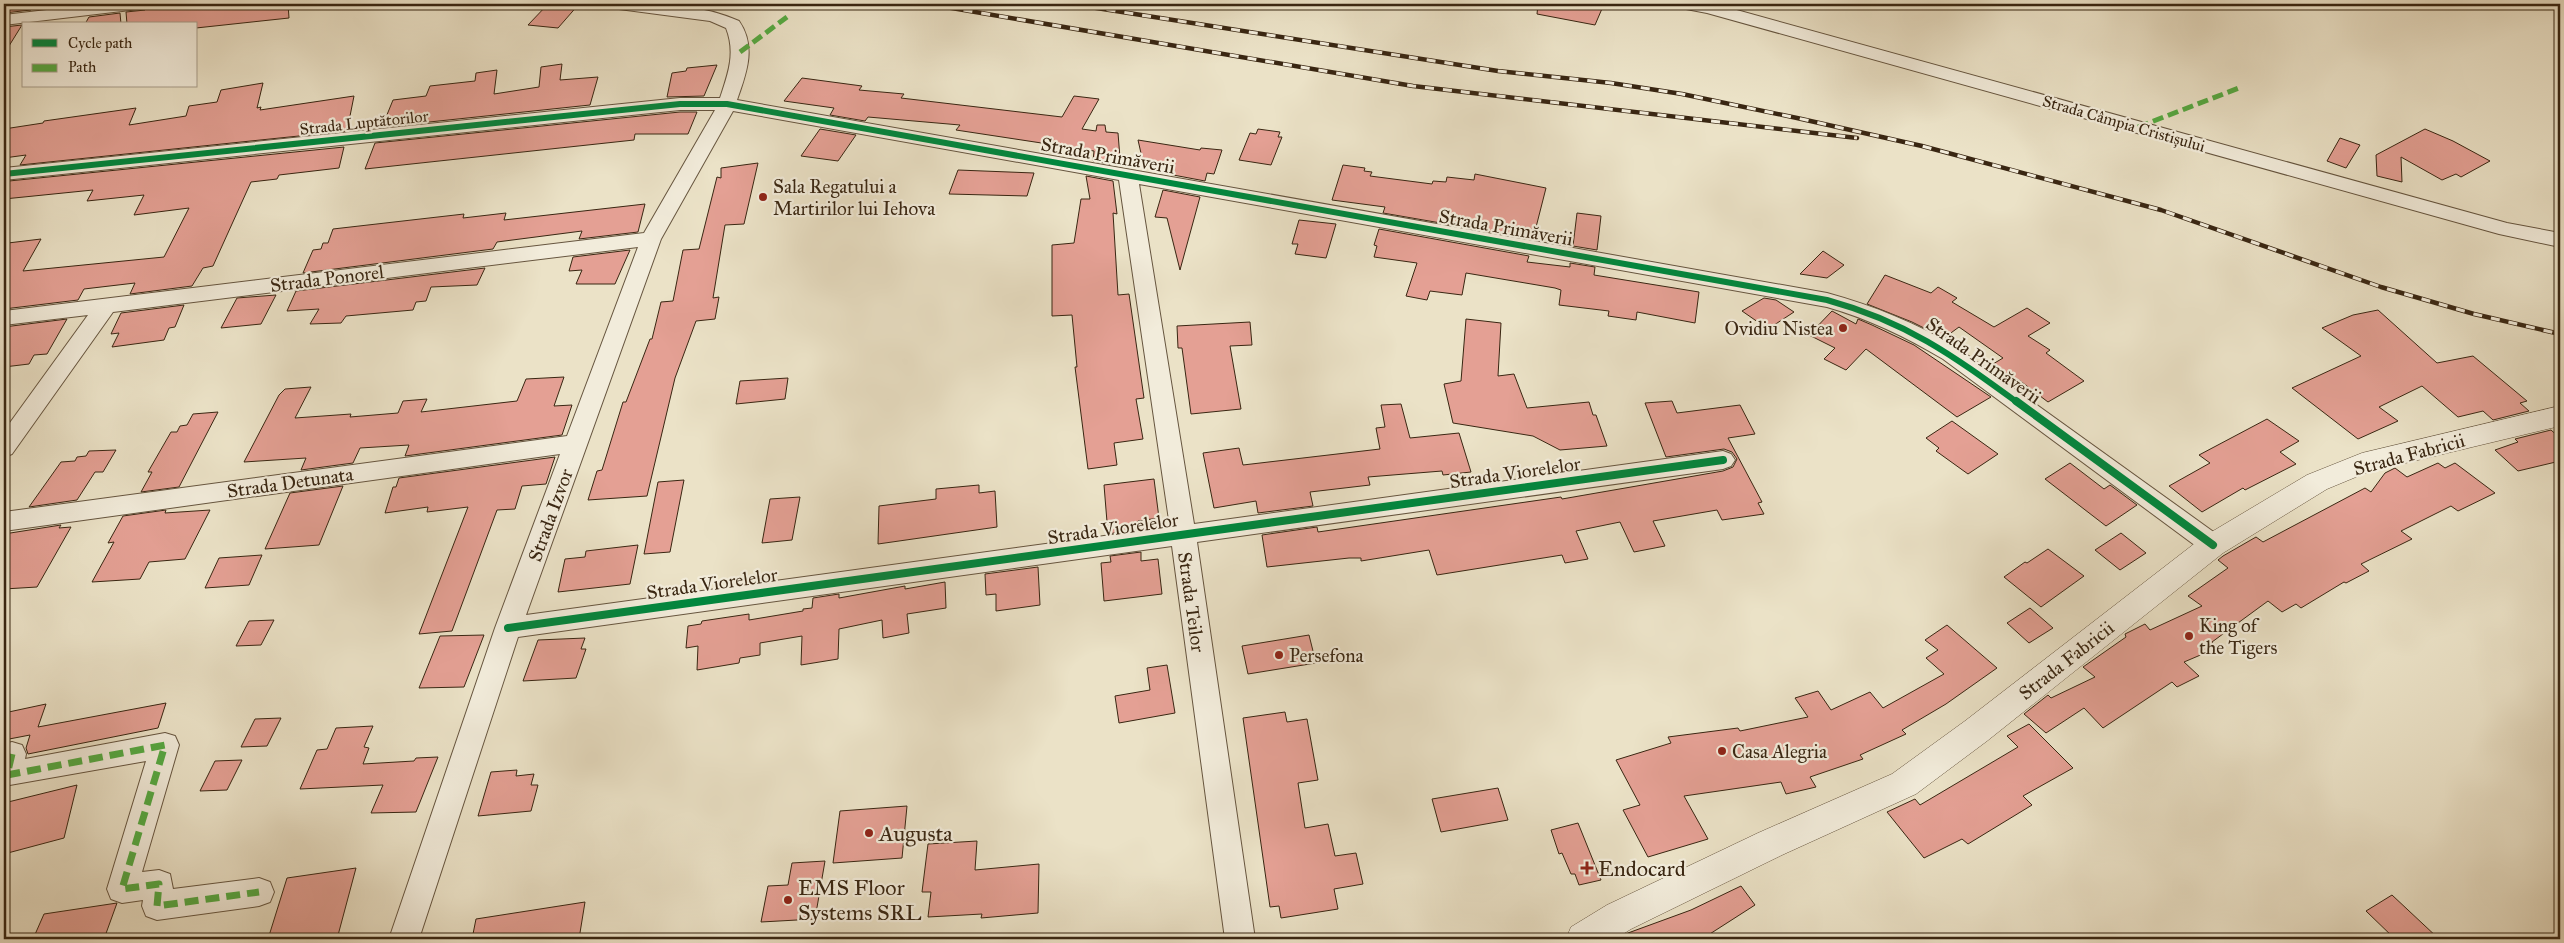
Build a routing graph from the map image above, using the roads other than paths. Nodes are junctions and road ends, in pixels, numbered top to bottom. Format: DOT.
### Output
graph roads {
  1 [pos="138,4"];
  2 [pos="620,4"];
  3 [pos="1687,4"];
  4 [pos="4,20"];
  5 [pos="726,104"];
  6 [pos="4,174"];
  7 [pos="1128,176"];
  8 [pos="651,239"];
  9 [pos="2560,240"];
  10 [pos="108,305"];
  11 [pos="4,318"];
  12 [pos="2560,416"];
  13 [pos="576,443"];
  14 [pos="4,448"];
  15 [pos="1723,460"];
  16 [pos="4,521"];
  17 [pos="1183,534"];
  18 [pos="2213,546"];
  19 [pos="508,628"];
  20 [pos="4,756"];
  21 [pos="259,892"];
  22 [pos="404,939"];
  23 [pos="1240,939"];
  24 [pos="1584,939"];
  1 -- 4 [label="street"];
  2 -- 5 [label="street, Strada Izvor"];
  3 -- 9 [label="street, Strada Câmpia Cristișului"];
  5 -- 6 [label="street, Strada Luptătorilor"];
  5 -- 7 [label="street, Strada Primăverii"];
  5 -- 8 [label="street, Strada Izvor"];
  7 -- 17 [label="street, Strada Teilor"];
  7 -- 18 [label="street, Strada Primăverii"];
  8 -- 10 [label="street, Strada Ponorel"];
  8 -- 13 [label="street, Strada Izvor"];
  10 -- 11 [label="street, Strada Ponorel"];
  10 -- 14 [label="street"];
  12 -- 18 [label="street, Strada Fabricii"];
  13 -- 16 [label="street, Strada Detunata"];
  13 -- 19 [label="street, Strada Izvor"];
  15 -- 17 [label="street, Strada Viorelelor"];
  17 -- 19 [label="street, Strada Viorelelor"];
  17 -- 23 [label="street, Strada Teilor"];
  18 -- 24 [label="street, Strada Fabricii"];
  19 -- 22 [label="street, Strada Izvor"];
  20 -- 21 [label="street"];
}
